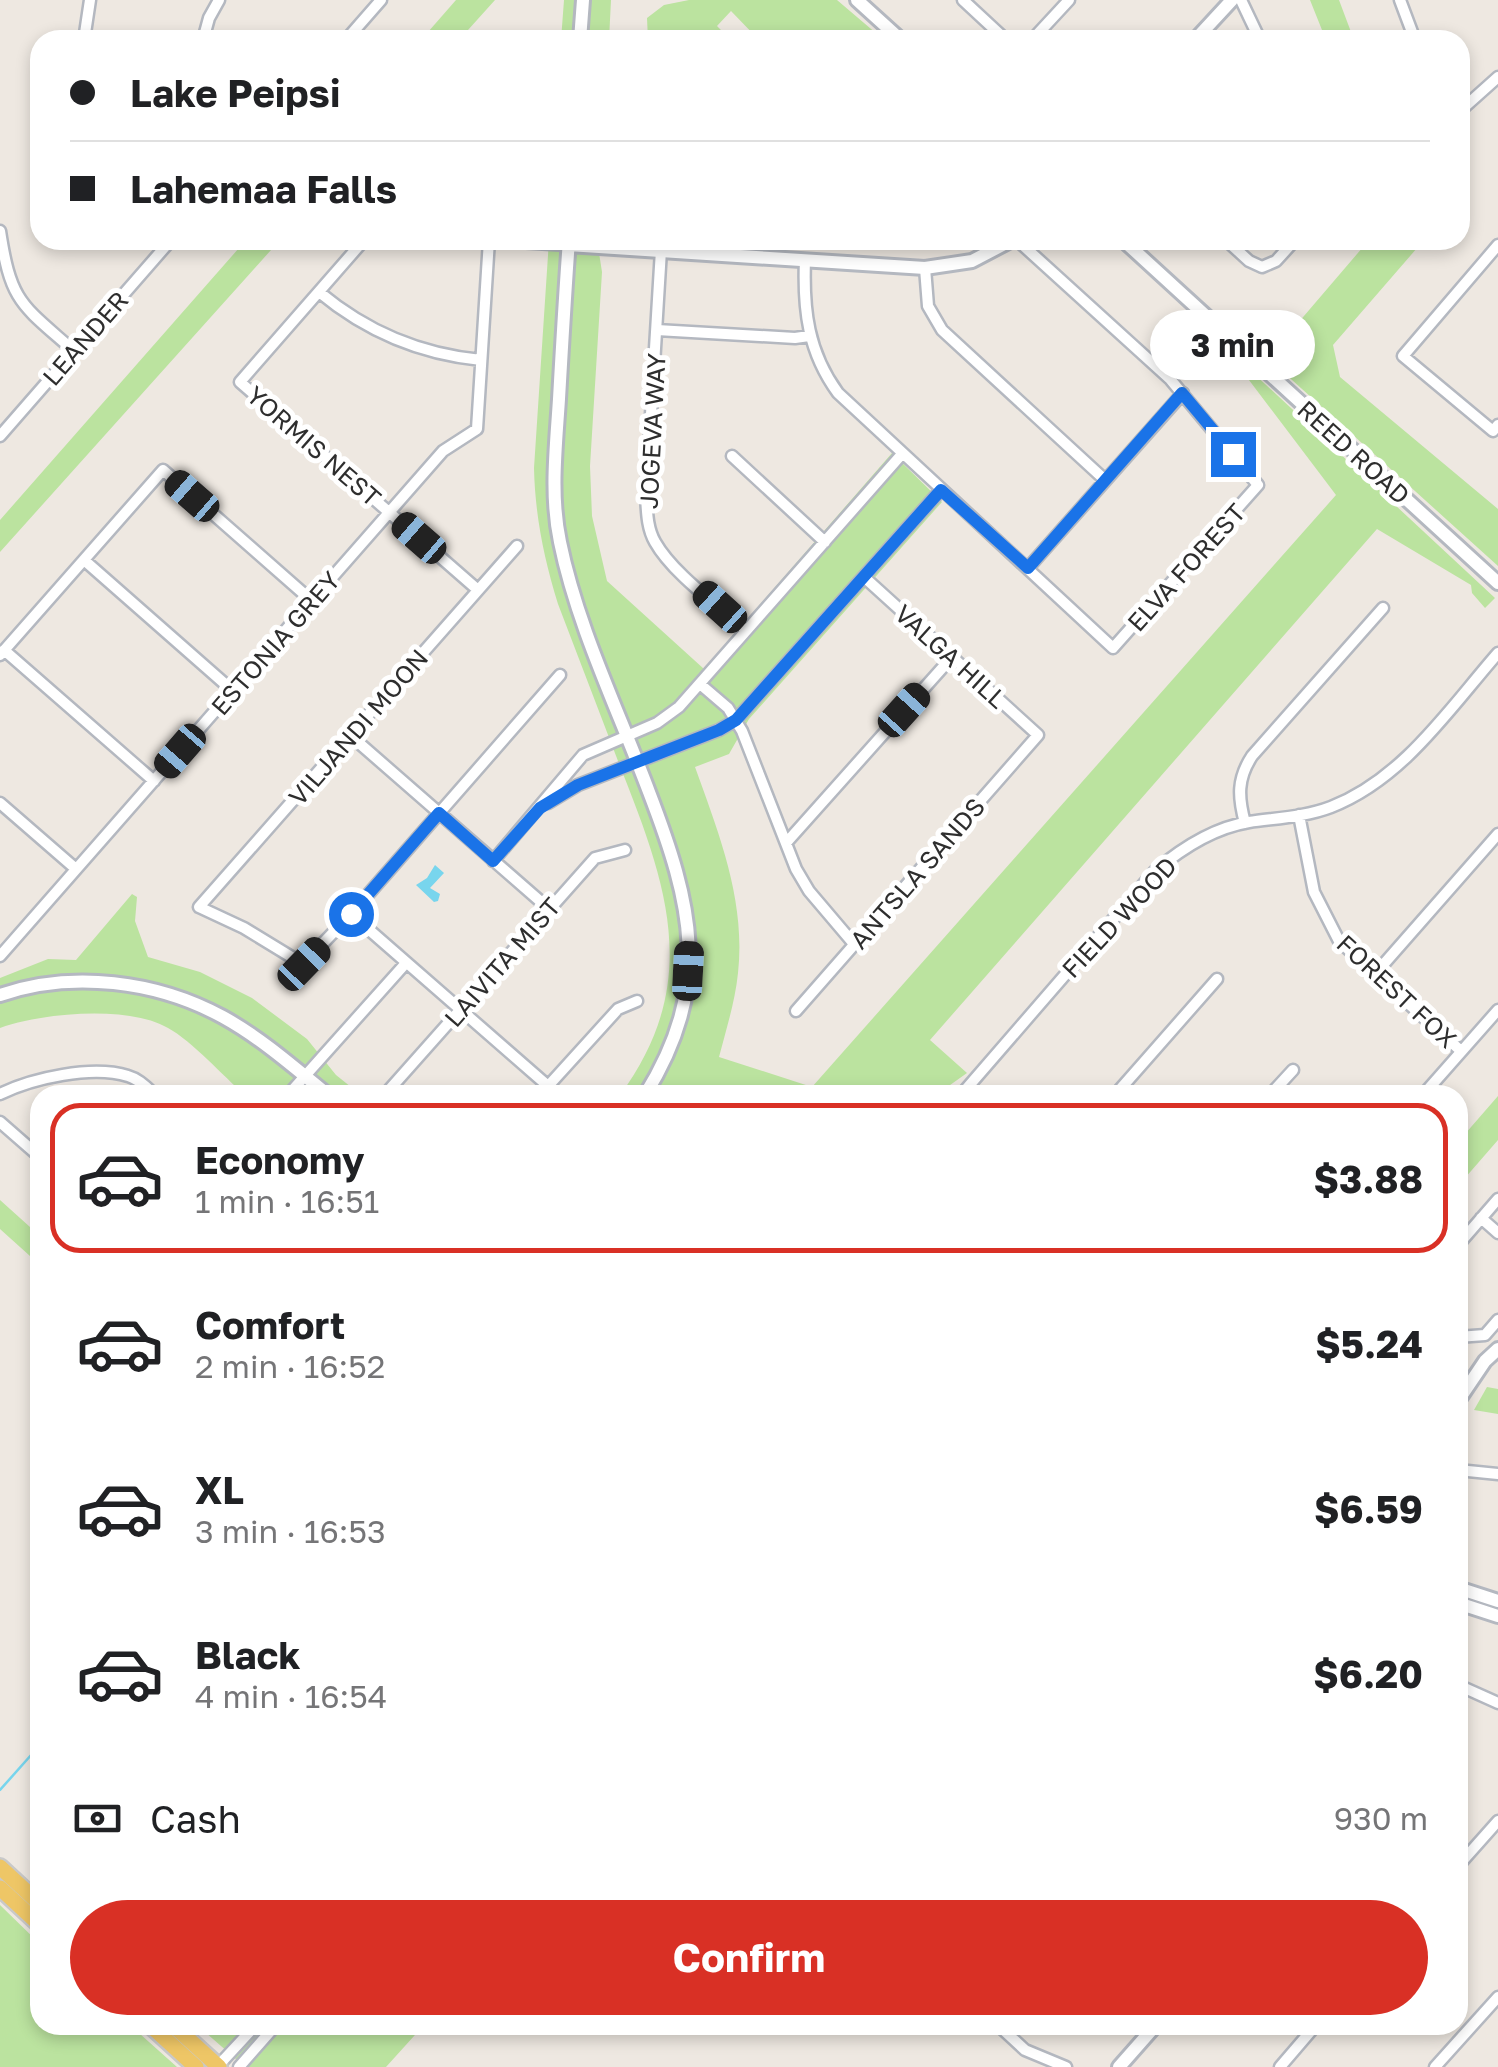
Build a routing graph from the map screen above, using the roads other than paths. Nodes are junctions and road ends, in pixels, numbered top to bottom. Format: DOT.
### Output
graph roads {
  1 [pos="90,0"];
  2 [pos="219,0"];
  3 [pos="381,0"];
  4 [pos="583,0"];
  5 [pos="857,0"];
  6 [pos="963,0"];
  7 [pos="1069,0"];
  8 [pos="1232,0"];
  9 [pos="1241,0"];
  10 [pos="1400,0"];
  11 [pos="86,30"];
  12 [pos="206,30"];
  13 [pos="355,30"];
  14 [pos="581,30"];
  15 [pos="891,30"];
  16 [pos="995,30"];
  17 [pos="1041,30"];
  18 [pos="1204,30"];
  19 [pos="1255,30"];
  20 [pos="1411,30"];
  21 [pos="1498,77"];
  22 [pos="1470,103"];
  23 [pos="0,231"];
  24 [pos="1498,246"];
  25 [pos="162,250"];
  26 [pos="355,250"];
  27 [pos="486,250"];
  28 [pos="568,250"];
  29 [pos="662,250"];
  30 [pos="995,250"];
  31 [pos="1026,250"];
  32 [pos="1134,250"];
  33 [pos="1237,250"];
  34 [pos="1285,250"];
  35 [pos="804,260"];
  36 [pos="925,268"];
  37 [pos="319,292"];
  38 [pos="657,330"];
  39 [pos="809,336"];
  40 [pos="74,351"];
  41 [pos="481,360"];
  42 [pos="1182,393"];
  43 [pos="1495,428"];
  44 [pos="0,436"];
  45 [pos="902,454"];
  46 [pos="732,456"];
  47 [pos="1105,480"];
  48 [pos="941,490"];
  49 [pos="390,512"];
  50 [pos="825,542"];
  51 [pos="516,546"];
  52 [pos="84,560"];
  53 [pos="1028,568"];
  54 [pos="864,577"];
  55 [pos="1498,583"];
  56 [pos="478,590"];
  57 [pos="312,601"];
  58 [pos="1382,608"];
  59 [pos="746,631"];
  60 [pos="2,653"];
  61 [pos="1498,653"];
  62 [pos="952,657"];
  63 [pos="560,675"];
  64 [pos="700,684"];
  65 [pos="232,691"];
  66 [pos="736,720"];
  67 [pos="628,734"];
  68 [pos="1038,735"];
  69 [pos="351,736"];
  70 [pos="638,762"];
  71 [pos="154,781"];
  72 [pos="0,803"];
  73 [pos="540,808"];
  74 [pos="439,813"];
  75 [pos="1299,815"];
  76 [pos="1245,823"];
  77 [pos="1498,834"];
  78 [pos="786,843"];
  79 [pos="625,850"];
  80 [pos="493,861"];
  81 [pos="76,870"];
  82 [pos="548,908"];
  83 [pos="351,914"];
  84 [pos="854,944"];
  85 [pos="0,956"];
  86 [pos="406,963"];
  87 [pos="1375,974"];
  88 [pos="1217,979"];
  89 [pos="0,995"];
  90 [pos="638,1001"];
  91 [pos="460,1010"];
  92 [pos="1498,1010"];
  93 [pos="796,1011"];
  94 [pos="1461,1052"];
  95 [pos="1292,1070"];
  96 [pos="305,1076"];
  97 [pos="140,1085"];
  98 [pos="297,1085"];
  99 [pos="316,1085"];
  100 [pos="393,1085"];
  101 [pos="538,1085"];
  102 [pos="549,1085"];
  103 [pos="650,1085"];
  104 [pos="970,1085"];
  105 [pos="1124,1085"];
  106 [pos="1279,1085"];
  107 [pos="1432,1085"];
  108 [pos="0,1094"];
  109 [pos="0,1122"];
  110 [pos="30,1148"];
  111 [pos="1498,1199"];
  112 [pos="1481,1218"];
  113 [pos="1468,1233"];
  114 [pos="1498,1233"];
  115 [pos="1498,1320"];
  116 [pos="1468,1336"];
  117 [pos="1498,1349"];
  118 [pos="1468,1385"];
  119 [pos="1468,1471"];
  120 [pos="1498,1474"];
  121 [pos="1468,1591"];
  122 [pos="1498,1601"];
  123 [pos="1468,1606"];
  124 [pos="1498,1616"];
  125 [pos="1468,1689"];
  126 [pos="1498,1703"];
  127 [pos="1498,1821"];
  128 [pos="1468,1855"];
  129 [pos="0,1868"];
  130 [pos="0,1888"];
  131 [pos="30,1895"];
  132 [pos="30,1916"];
  133 [pos="1498,1997"];
  134 [pos="1468,2030"];
  135 [pos="161,2035"];
  136 [pos="184,2035"];
  137 [pos="247,2035"];
  138 [pos="267,2035"];
  139 [pos="1009,2035"];
  140 [pos="1147,2035"];
  141 [pos="1307,2035"];
  142 [pos="1464,2035"];
  143 [pos="219,2066"];
  144 [pos="196,2067"];
  145 [pos="239,2067"];
  146 [pos="1066,2067"];
  147 [pos="1119,2067"];
  148 [pos="1280,2067"];
  149 [pos="1435,2067"];
  1 -- 11 [label="street"];
  2 -- 12 [label="street"];
  3 -- 13 [label="street"];
  4 -- 14 [label="street"];
  5 -- 15 [label="street"];
  6 -- 16 [label="street"];
  7 -- 17 [label="street"];
  8 -- 18 [label="street"];
  9 -- 19 [label="street"];
  10 -- 20 [label="street"];
  21 -- 22 [label="street"];
  23 -- 40 [label="street"];
  24 -- 43 [label="street"];
  25 -- 40 [label="street, LEANDER"];
  26 -- 37 [label="street"];
  27 -- 41 [label="street"];
  28 -- 67 [label="street"];
  29 -- 35 [label="street"];
  29 -- 38 [label="street, JOGEVA WAY"];
  30 -- 36 [label="street"];
  31 -- 42 [label="street"];
  32 -- 55 [label="street, REED ROAD"];
  33 -- 34 [label="street"];
  35 -- 36 [label="street"];
  35 -- 39 [label="street"];
  36 -- 47 [label="street"];
  37 -- 41 [label="street"];
  37 -- 49 [label="street, YORMIS NEST"];
  38 -- 39 [label="street"];
  38 -- 59 [label="street, JOGEVA WAY"];
  39 -- 45 [label="street"];
  40 -- 44 [label="street, LEANDER"];
  41 -- 49 [label="street, ESTONIA GREY"];
  42 -- 47 [label="street"];
  42 -- 53 [label="street, ELVA FOREST"];
  45 -- 48 [label="street"];
  45 -- 50 [label="street"];
  46 -- 50 [label="street"];
  47 -- 53 [label="street"];
  48 -- 53 [label="street"];
  48 -- 54 [label="street"];
  49 -- 56 [label="street, YORMIS NEST"];
  49 -- 57 [label="street, ESTONIA GREY"];
  50 -- 59 [label="street"];
  51 -- 56 [label="street, VILJANDI MOON"];
  52 -- 57 [label="street"];
  52 -- 60 [label="street"];
  52 -- 65 [label="street"];
  54 -- 62 [label="street, VALGA HILL"];
  54 -- 66 [label="street"];
  56 -- 69 [label="street, VILJANDI MOON"];
  57 -- 65 [label="street, ESTONIA GREY"];
  58 -- 76 [label="street"];
  59 -- 64 [label="street"];
  60 -- 71 [label="street"];
  61 -- 75 [label="street, FIELD WOOD"];
  62 -- 68 [label="street, VALGA HILL"];
  62 -- 78 [label="street"];
  63 -- 74 [label="street"];
  64 -- 66 [label="street"];
  64 -- 67 [label="street"];
  65 -- 71 [label="street, ESTONIA GREY"];
  66 -- 70 [label="street"];
  66 -- 78 [label="street"];
  67 -- 70 [label="street"];
  67 -- 73 [label="street"];
  68 -- 84 [label="street, ANTSLA SANDS"];
  69 -- 74 [label="street"];
  69 -- 83 [label="street, VILJANDI MOON"];
  70 -- 73 [label="street"];
  70 -- 103 [label="street"];
  71 -- 81 [label="street, ESTONIA GREY"];
  72 -- 81 [label="street"];
  73 -- 80 [label="street"];
  74 -- 80 [label="street"];
  74 -- 83 [label="street"];
  75 -- 76 [label="street, FIELD WOOD"];
  75 -- 87 [label="street, FOREST FOX"];
  76 -- 104 [label="street, FIELD WOOD"];
  77 -- 87 [label="street"];
  78 -- 84 [label="street"];
  79 -- 82 [label="street, LAIVITA MIST"];
  80 -- 82 [label="street"];
  81 -- 85 [label="street, ESTONIA GREY"];
  82 -- 91 [label="street, LAIVITA MIST"];
  83 -- 86 [label="street"];
  84 -- 93 [label="street, ANTSLA SANDS"];
  86 -- 91 [label="street"];
  86 -- 96 [label="street"];
  87 -- 94 [label="street, FOREST FOX"];
  88 -- 105 [label="street"];
  89 -- 96 [label="street"];
  90 -- 102 [label="street"];
  91 -- 100 [label="street, LAIVITA MIST"];
  91 -- 101 [label="street"];
  92 -- 94 [label="street"];
  94 -- 107 [label="street"];
  95 -- 106 [label="street"];
  96 -- 98 [label="street"];
  96 -- 99 [label="street"];
  97 -- 108 [label="street"];
  109 -- 110 [label="street"];
  111 -- 112 [label="street"];
  112 -- 113 [label="street"];
  112 -- 114 [label="street"];
  115 -- 116 [label="street"];
  117 -- 118 [label="street"];
  119 -- 120 [label="street"];
  121 -- 122 [label="street"];
  123 -- 124 [label="street"];
  125 -- 126 [label="street"];
  127 -- 128 [label="street"];
  129 -- 131 [label="main road"];
  130 -- 132 [label="main road"];
  133 -- 134 [label="street"];
  135 -- 144 [label="main road"];
  136 -- 143 [label="main road"];
  137 -- 143 [label="street"];
  138 -- 145 [label="street"];
  139 -- 146 [label="street"];
  140 -- 147 [label="street"];
  141 -- 148 [label="street"];
  142 -- 149 [label="street"];
}
